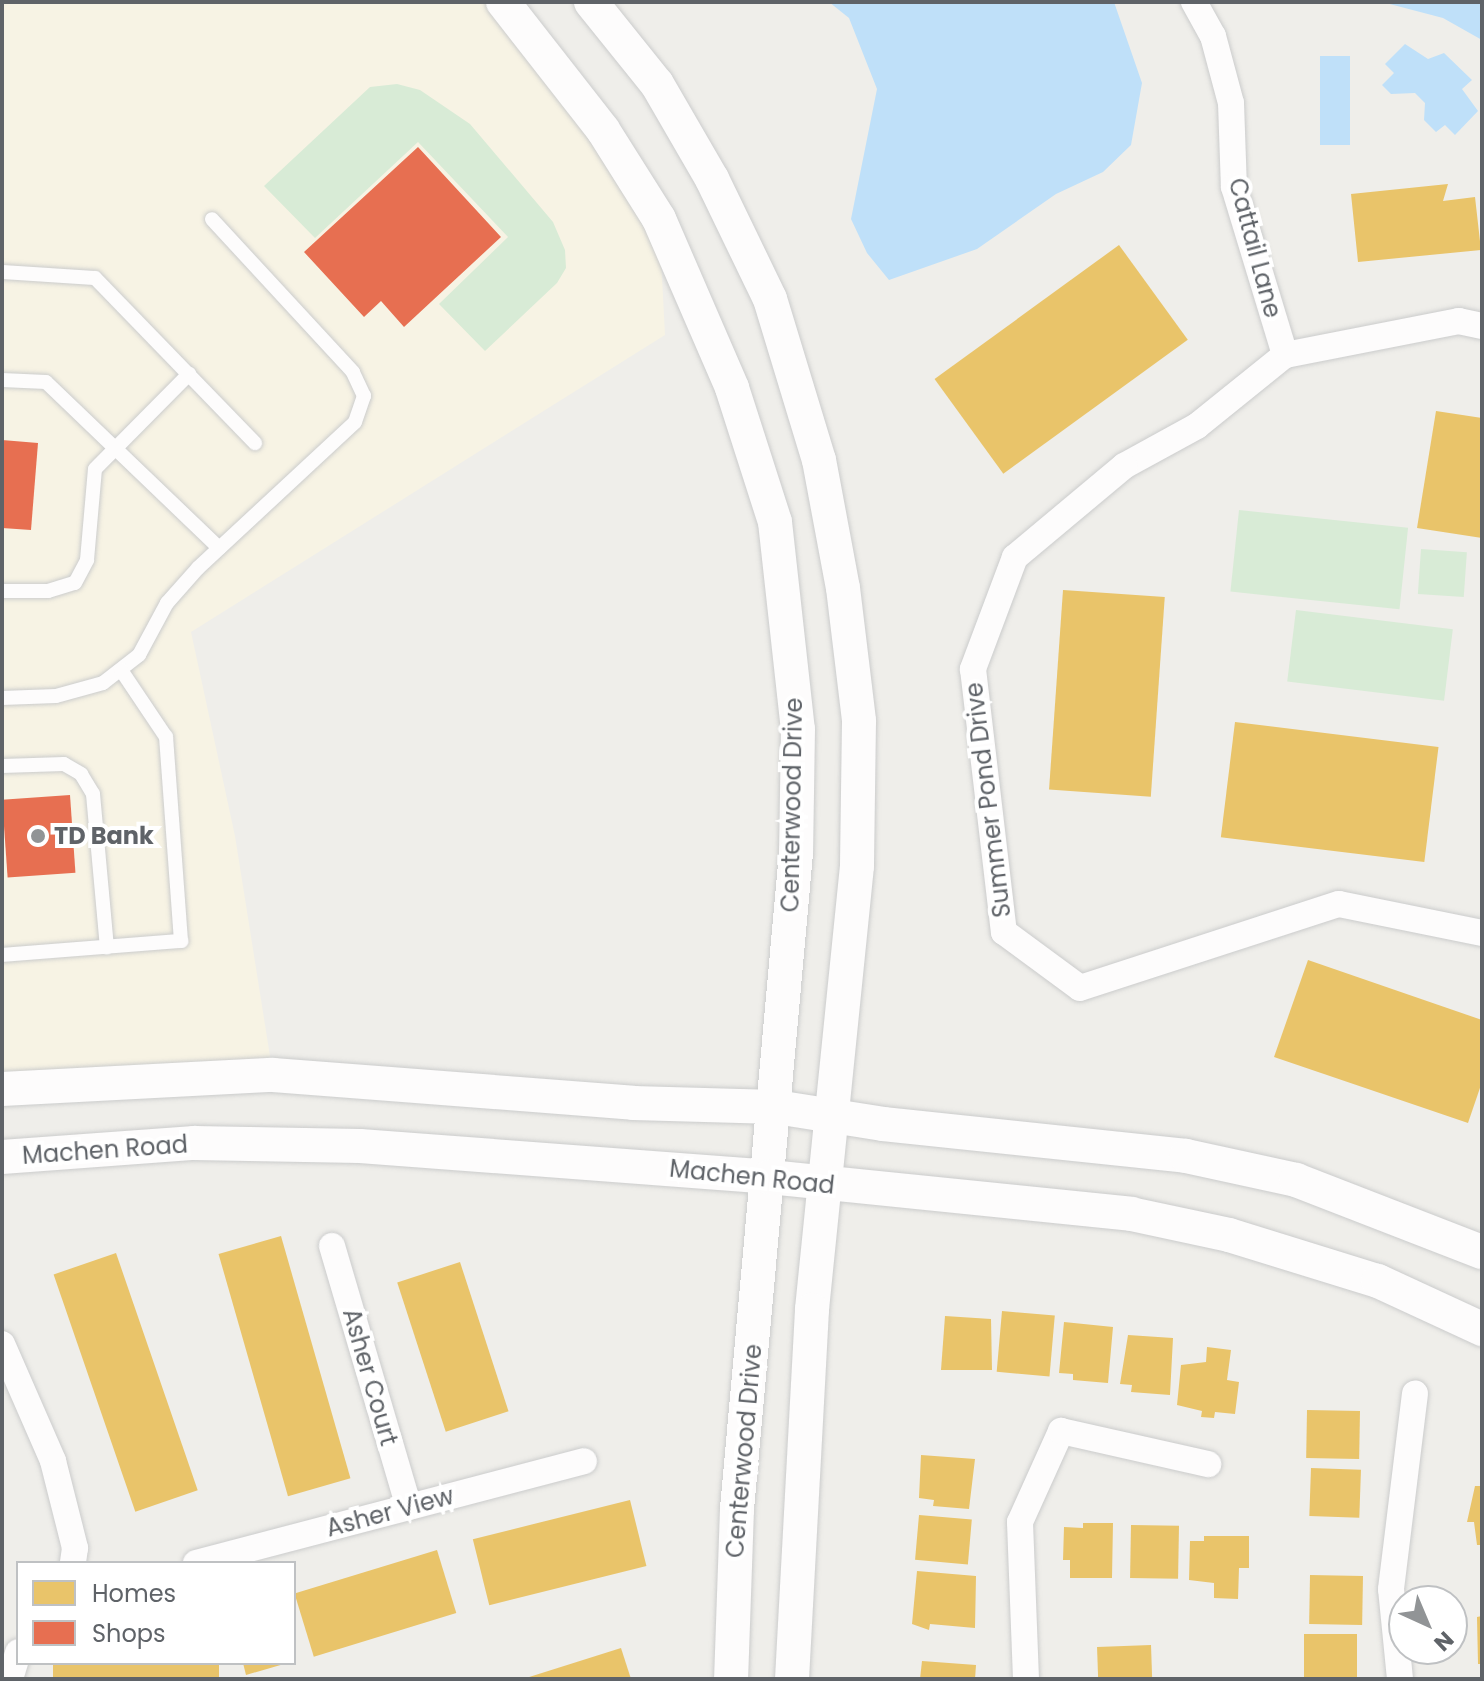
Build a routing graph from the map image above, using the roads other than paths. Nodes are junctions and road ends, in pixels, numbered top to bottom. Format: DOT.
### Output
graph roads {
  1 [pos="503,2"];
  2 [pos="591,2"];
  3 [pos="1194,2"];
  4 [pos="212,219"];
  5 [pos="2,272"];
  6 [pos="1482,326"];
  7 [pos="1285,355"];
  8 [pos="189,374"];
  9 [pos="2,380"];
  10 [pos="255,443"];
  11 [pos="115,447"];
  12 [pos="219,548"];
  13 [pos="2,591"];
  14 [pos="121,670"];
  15 [pos="2,698"];
  16 [pos="2,766"];
  17 [pos="1482,933"];
  18 [pos="107,947"];
  19 [pos="2,955"];
  20 [pos="2,1089"];
  21 [pos="776,1107"];
  22 [pos="834,1116"];
  23 [pos="2,1157"];
  24 [pos="769,1177"];
  25 [pos="828,1185"];
  26 [pos="332,1246"];
  27 [pos="1482,1252"];
  28 [pos="1482,1329"];
  29 [pos="2,1344"];
  30 [pos="1415,1393"];
  31 [pos="584,1461"];
  32 [pos="1208,1464"];
  33 [pos="409,1507"];
  34 [pos="73,1561"];
  35 [pos="204,1561"];
  36 [pos="16,1659"];
  37 [pos="10,1679"];
  38 [pos="731,1679"];
  39 [pos="792,1679"];
  40 [pos="1026,1679"];
  41 [pos="1400,1679"];
  1 -- 21 [label="street, Centerwood Drive"];
  2 -- 22 [label="street"];
  3 -- 7 [label="street, Cattail Lane"];
  4 -- 12 [label="lane"];
  5 -- 8 [label="lane"];
  6 -- 7 [label="street, Summer Pond Drive"];
  7 -- 17 [label="street, Summer Pond Drive"];
  8 -- 10 [label="lane"];
  8 -- 11 [label="lane"];
  9 -- 11 [label="lane"];
  11 -- 12 [label="lane"];
  11 -- 13 [label="lane"];
  12 -- 14 [label="lane"];
  14 -- 15 [label="lane"];
  14 -- 18 [label="lane"];
  16 -- 18 [label="lane"];
  18 -- 19 [label="lane"];
  20 -- 21 [label="street"];
  21 -- 22 [label="street"];
  21 -- 24 [label="street, Centerwood Drive"];
  22 -- 25 [label="street"];
  22 -- 27 [label="street"];
  23 -- 24 [label="street, Machen Road"];
  24 -- 25 [label="street, Machen Road"];
  24 -- 38 [label="street, Centerwood Drive"];
  25 -- 28 [label="street, Machen Road"];
  25 -- 39 [label="street"];
  26 -- 33 [label="street, Asher Court"];
  29 -- 34 [label="street"];
  30 -- 41 [label="street"];
  31 -- 33 [label="street, Asher View"];
  32 -- 40 [label="street"];
  33 -- 35 [label="street, Asher View"];
  36 -- 37 [label="street"];
}
